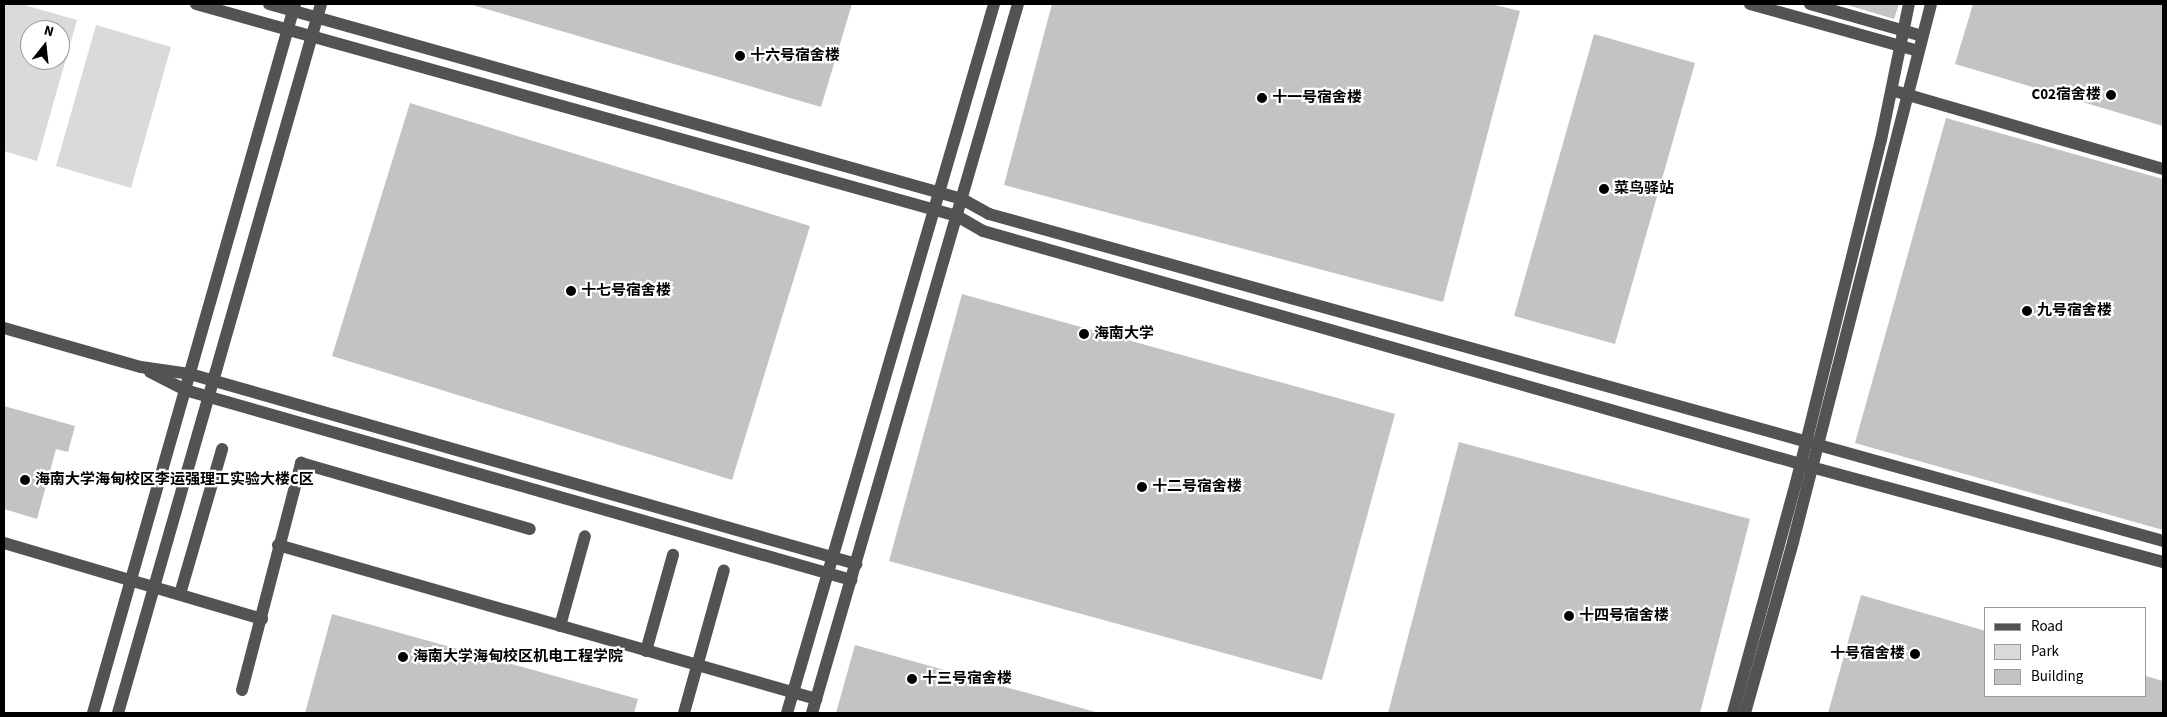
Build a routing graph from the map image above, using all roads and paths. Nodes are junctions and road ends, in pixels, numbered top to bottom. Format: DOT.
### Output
graph roads {
  1 [pos="196,4"];
  2 [pos="270,4"];
  3 [pos="321,4"];
  4 [pos="994,4"];
  5 [pos="1018,4"];
  6 [pos="1750,4"];
  7 [pos="1810,4"];
  8 [pos="1909,4"];
  9 [pos="1931,4"];
  10 [pos="294,7"];
  11 [pos="318,17"];
  12 [pos="288,29"];
  13 [pos="1904,31"];
  14 [pos="312,36"];
  15 [pos="1922,36"];
  16 [pos="1900,46"];
  17 [pos="1918,51"];
  18 [pos="1891,90"];
  19 [pos="1906,94"];
  20 [pos="2163,169"];
  21 [pos="939,192"];
  22 [pos="962,199"];
  23 [pos="934,209"];
  24 [pos="957,216"];
  25 [pos="4,328"];
  26 [pos="141,367"];
  27 [pos="190,374"];
  28 [pos="215,381"];
  29 [pos="185,390"];
  30 [pos="210,398"];
  31 [pos="1811,445"];
  32 [pos="222,449"];
  33 [pos="1806,465"];
  34 [pos="530,529"];
  35 [pos="586,536"];
  36 [pos="2163,541"];
  37 [pos="4,543"];
  38 [pos="278,545"];
  39 [pos="673,555"];
  40 [pos="832,558"];
  41 [pos="2163,562"];
  42 [pos="856,564"];
  43 [pos="724,570"];
  44 [pos="828,573"];
  45 [pos="131,580"];
  46 [pos="851,580"];
  47 [pos="155,587"];
  48 [pos="180,594"];
  49 [pos="262,619"];
  50 [pos="560,626"];
  51 [pos="646,651"];
  52 [pos="698,665"];
  53 [pos="242,690"];
  54 [pos="793,693"];
  55 [pos="816,700"];
  56 [pos="93,713"];
  57 [pos="118,713"];
  58 [pos="684,713"];
  59 [pos="787,713"];
  60 [pos="812,713"];
  61 [pos="1733,713"];
  62 [pos="1745,713"];
  1 -- 12 [label="street"];
  2 -- 10 [label="street"];
  3 -- 11 [label="street"];
  4 -- 21 [label="street"];
  5 -- 22 [label="street"];
  6 -- 16 [label="street"];
  7 -- 13 [label="street"];
  8 -- 13 [label="street"];
  9 -- 15 [label="street"];
  10 -- 11 [label="street"];
  10 -- 12 [label="street"];
  11 -- 14 [label="street"];
  11 -- 21 [label="street"];
  12 -- 14 [label="street"];
  12 -- 27 [label="street"];
  13 -- 15 [label="street"];
  13 -- 16 [label="street"];
  14 -- 23 [label="street"];
  14 -- 28 [label="street"];
  15 -- 17 [label="street"];
  16 -- 17 [label="street"];
  16 -- 18 [label="street"];
  17 -- 19 [label="street"];
  18 -- 19 [label="street"];
  18 -- 31 [label="street"];
  19 -- 20 [label="street"];
  19 -- 31 [label="street"];
  21 -- 22 [label="street"];
  21 -- 23 [label="street"];
  22 -- 24 [label="street"];
  22 -- 31 [label="street"];
  23 -- 24 [label="street"];
  23 -- 40 [label="street"];
  24 -- 33 [label="street"];
  24 -- 42 [label="street"];
  25 -- 26 [label="street"];
  26 -- 27 [label="street"];
  26 -- 29 [label="street"];
  27 -- 28 [label="street"];
  27 -- 29 [label="street"];
  28 -- 30 [label="street"];
  28 -- 40 [label="street"];
  29 -- 30 [label="street"];
  29 -- 45 [label="street"];
  30 -- 44 [label="street"];
  30 -- 47 [label="street"];
  31 -- 33 [label="street"];
  31 -- 36 [label="street"];
  32 -- 48 [label="street"];
  33 -- 41 [label="street"];
  33 -- 61 [label="street"];
  33 -- 62 [label="street"];
  34 -- 38 [label="street"];
  35 -- 50 [label="street"];
  37 -- 45 [label="street"];
  38 -- 49 [label="street"];
  38 -- 50 [label="street"];
  39 -- 51 [label="street"];
  40 -- 42 [label="street"];
  40 -- 44 [label="street"];
  42 -- 46 [label="street"];
  43 -- 52 [label="street"];
  44 -- 46 [label="street"];
  44 -- 54 [label="street"];
  45 -- 47 [label="street"];
  45 -- 56 [label="street"];
  46 -- 55 [label="street"];
  47 -- 48 [label="street"];
  47 -- 57 [label="street"];
  48 -- 49 [label="street"];
  49 -- 53 [label="street"];
  50 -- 51 [label="street"];
  51 -- 52 [label="street"];
  52 -- 54 [label="street"];
  52 -- 58 [label="street"];
  54 -- 55 [label="street"];
  54 -- 59 [label="street"];
  55 -- 60 [label="street"];
}
